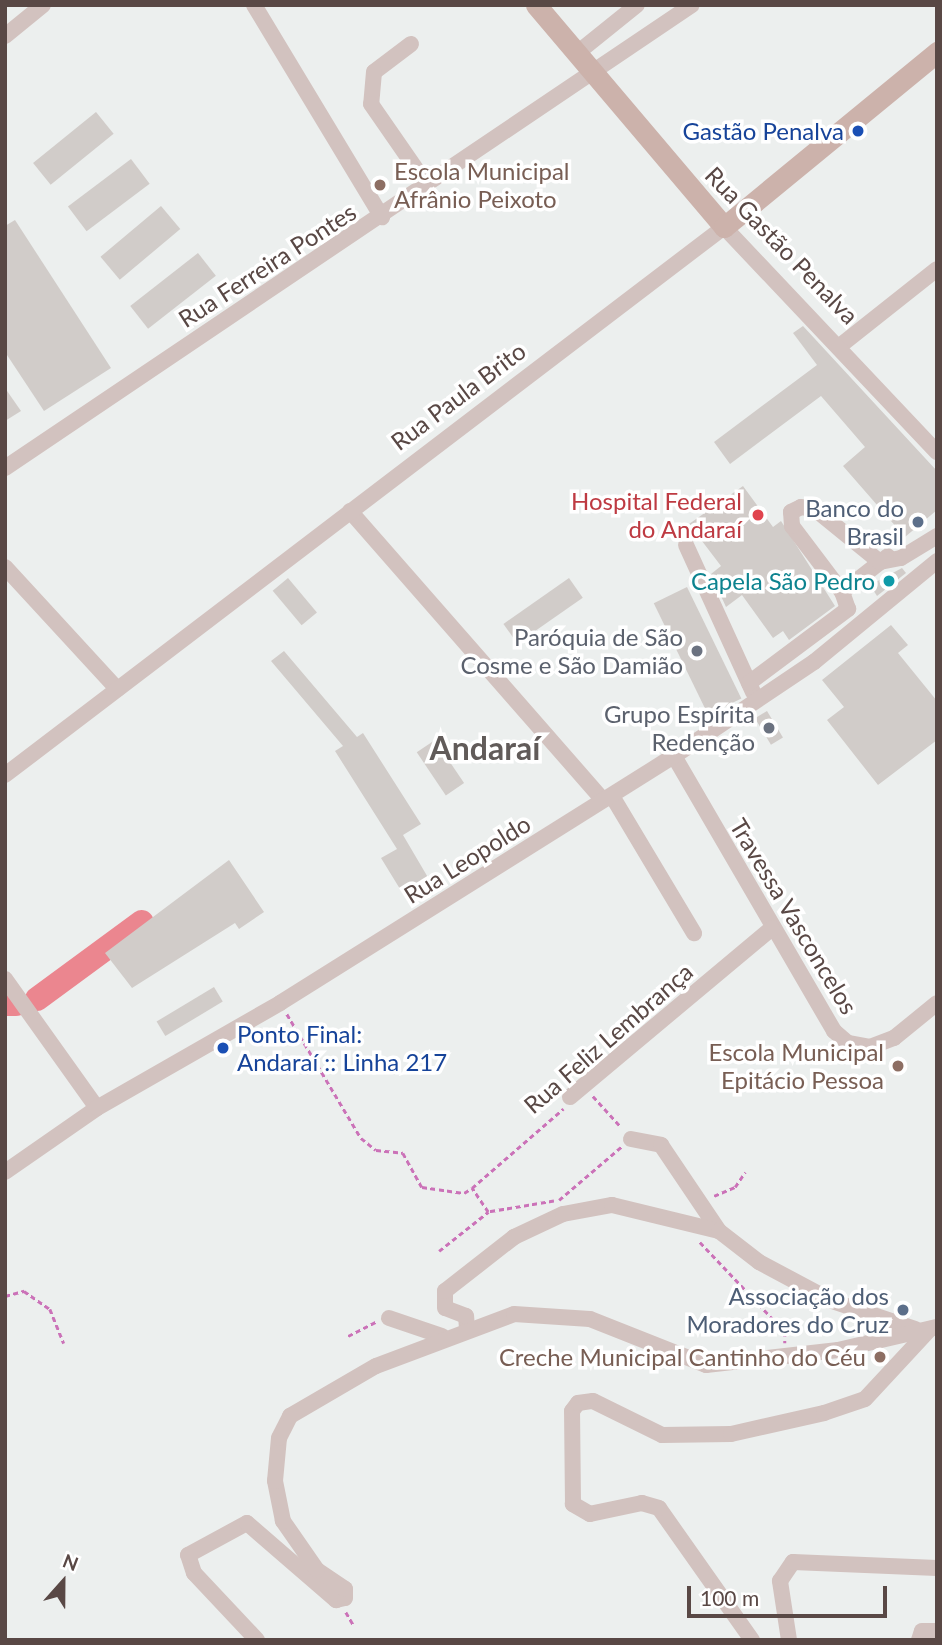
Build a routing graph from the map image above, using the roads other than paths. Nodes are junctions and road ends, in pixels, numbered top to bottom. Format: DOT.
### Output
graph roads {
  1 [pos="43,5"];
  2 [pos="254,5"];
  3 [pos="536,5"];
  4 [pos="637,5"];
  5 [pos="692,5"];
  6 [pos="5,36"];
  7 [pos="411,44"];
  8 [pos="937,52"];
  9 [pos="576,54"];
  10 [pos="592,72"];
  11 [pos="427,185"];
  12 [pos="382,217"];
  13 [pos="724,227"];
  14 [pos="937,268"];
  15 [pos="841,345"];
  16 [pos="937,452"];
  17 [pos="5,468"];
  18 [pos="350,511"];
  19 [pos="937,524"];
  20 [pos="937,536"];
  21 [pos="686,545"];
  22 [pos="937,561"];
  23 [pos="880,562"];
  24 [pos="5,568"];
  25 [pos="842,592"];
  26 [pos="749,683"];
  27 [pos="117,689"];
  28 [pos="757,701"];
  29 [pos="674,757"];
  30 [pos="5,775"];
  31 [pos="607,798"];
  32 [pos="772,928"];
  33 [pos="694,933"];
  34 [pos="5,979"];
  35 [pos="937,1003"];
  36 [pos="570,1097"];
  37 [pos="97,1108"];
  38 [pos="631,1139"];
  39 [pos="5,1172"];
  40 [pos="712,1228"];
  41 [pos="389,1318"];
  42 [pos="928,1328"];
  43 [pos="467,1329"];
  44 [pos="442,1336"];
  45 [pos="937,1568"];
  46 [pos="937,1631"];
  47 [pos="257,1640"];
  48 [pos="752,1640"];
  49 [pos="789,1640"];
  50 [pos="919,1640"];
  1 -- 6 [label="street"];
  2 -- 12 [label="street"];
  3 -- 9 [label="main road, Rua Gastão Penalva"];
  4 -- 9 [label="street"];
  5 -- 10 [label="street, Rua Ferreira Pontes"];
  7 -- 11 [label="street"];
  8 -- 13 [label="main road, Rua Paula Brito"];
  9 -- 10 [label="main road, Rua Gastão Penalva"];
  10 -- 11 [label="street, Rua Ferreira Pontes"];
  10 -- 13 [label="main road, Rua Gastão Penalva"];
  11 -- 12 [label="street, Rua Ferreira Pontes"];
  12 -- 17 [label="street, Rua Ferreira Pontes"];
  13 -- 15 [label="street, Rua Gastão Penalva"];
  13 -- 18 [label="street, Rua Paula Brito"];
  14 -- 15 [label="street"];
  15 -- 16 [label="street, Rua Gastão Penalva"];
  18 -- 27 [label="street, Rua Paula Brito"];
  18 -- 31 [label="street"];
  19 -- 23 [label="street"];
  20 -- 23 [label="street"];
  21 -- 26 [label="street"];
  22 -- 28 [label="street, Rua Leopoldo"];
  23 -- 25 [label="street"];
  23 -- 25 [label="street"];
  24 -- 27 [label="street"];
  25 -- 26 [label="street"];
  26 -- 28 [label="street"];
  27 -- 30 [label="street, Rua Paula Brito"];
  28 -- 29 [label="street, Rua Leopoldo"];
  29 -- 31 [label="street, Rua Leopoldo"];
  29 -- 32 [label="street, Travessa Vasconcelos"];
  31 -- 33 [label="street"];
  31 -- 37 [label="street, Rua Leopoldo"];
  32 -- 35 [label="street, Travessa Vasconcelos"];
  32 -- 36 [label="street, Rua Feliz Lembrança"];
  34 -- 37 [label="street"];
  37 -- 39 [label="street, Rua Leopoldo"];
  38 -- 40 [label="street"];
  40 -- 42 [label="street"];
  40 -- 43 [label="street"];
  41 -- 44 [label="street"];
  42 -- 43 [label="street"];
  42 -- 48 [label="street"];
  43 -- 44 [label="street"];
  44 -- 47 [label="street"];
  45 -- 49 [label="street"];
  46 -- 50 [label="street"];
}
